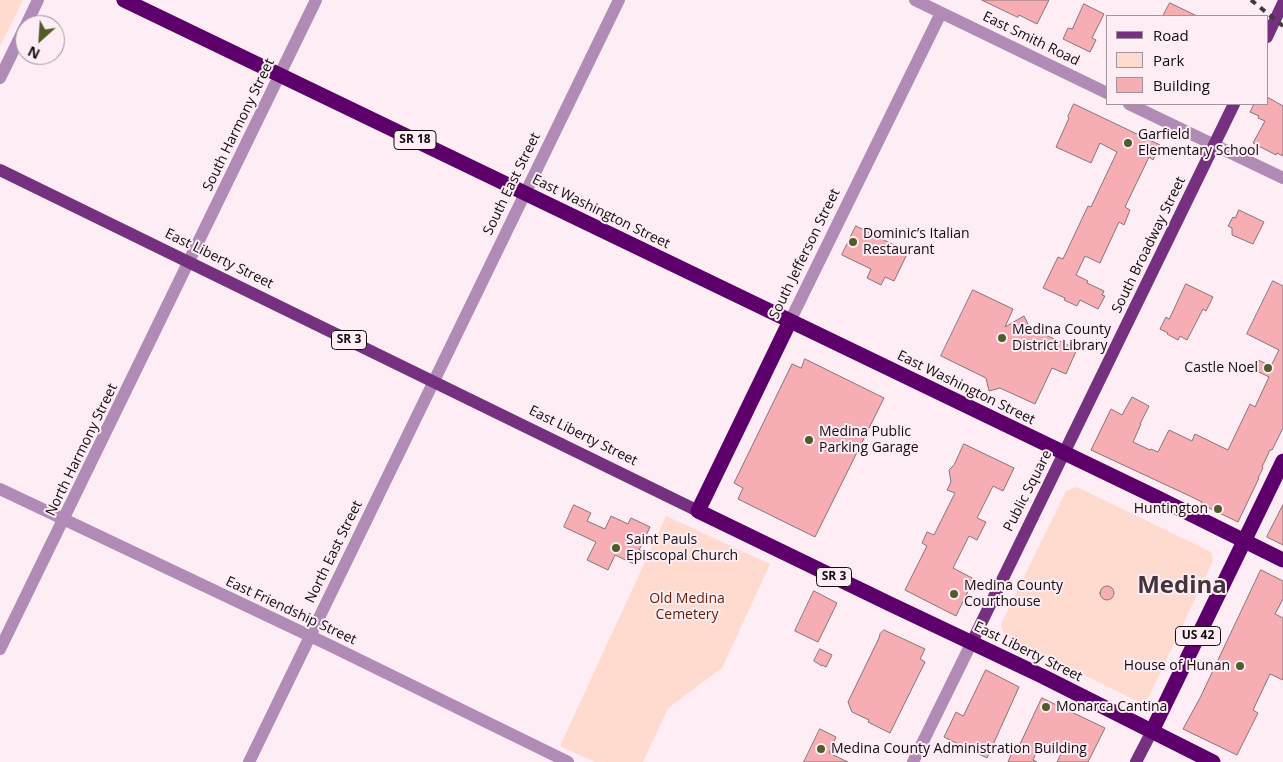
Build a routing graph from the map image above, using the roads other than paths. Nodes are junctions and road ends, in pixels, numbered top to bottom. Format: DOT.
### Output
graph roads {
  1 [pos="38,0"];
  2 [pos="124,0"];
  3 [pos="316,0"];
  4 [pos="619,0"];
  5 [pos="915,0"];
  6 [pos="1283,3"];
  7 [pos="941,13"];
  8 [pos="30,15"];
  9 [pos="1268,34"];
  10 [pos="15,47"];
  11 [pos="279,75"];
  12 [pos="0,78"];
  13 [pos="1106,93"];
  14 [pos="1131,105"];
  15 [pos="1234,105"];
  16 [pos="1214,145"];
  17 [pos="0,170"];
  18 [pos="1283,178"];
  19 [pos="524,193"];
  20 [pos="189,262"];
  21 [pos="790,321"];
  22 [pos="433,381"];
  23 [pos="1063,453"];
  24 [pos="1283,462"];
  25 [pos="0,489"];
  26 [pos="698,510"];
  27 [pos="64,520"];
  28 [pos="1244,541"];
  29 [pos="1283,560"];
  30 [pos="310,636"];
  31 [pos="972,642"];
  32 [pos="0,649"];
  33 [pos="1152,731"];
  34 [pos="249,762"];
  35 [pos="568,762"];
  36 [pos="913,762"];
  37 [pos="1136,762"];
  38 [pos="1213,762"];
  1 -- 8 [label="street"];
  2 -- 11 [label="highway, East Washington Street / SR 18"];
  3 -- 11 [label="street, South Harmony Street"];
  4 -- 19 [label="street, South East Street"];
  5 -- 7 [label="street, East Smith Road"];
  6 -- 9 [label="main road"];
  7 -- 13 [label="street, East Smith Road"];
  7 -- 21 [label="street, South Jefferson Street"];
  10 -- 12 [label="street"];
  11 -- 19 [label="highway, East Washington Street / SR 18"];
  11 -- 20 [label="street, South Harmony Street"];
  14 -- 16 [label="street"];
  15 -- 16 [label="main road, South Broadway Street"];
  16 -- 18 [label="street"];
  16 -- 23 [label="main road, South Broadway Street"];
  17 -- 20 [label="main road, East Liberty Street / SR 3"];
  19 -- 21 [label="highway, East Washington Street / SR 18"];
  19 -- 22 [label="street, South East Street"];
  20 -- 22 [label="main road, East Liberty Street / SR 3"];
  20 -- 27 [label="street, North Harmony Street"];
  21 -- 23 [label="highway, East Washington Street"];
  21 -- 26 [label="highway, South Jefferson Street"];
  22 -- 26 [label="main road, East Liberty Street / SR 3"];
  22 -- 30 [label="street, North East Street"];
  23 -- 28 [label="highway, Public Square"];
  23 -- 31 [label="main road, Public Square"];
  24 -- 28 [label="highway, US 42"];
  25 -- 27 [label="street, East Friendship Street"];
  26 -- 31 [label="highway, East Liberty Street / SR 3"];
  27 -- 30 [label="street, East Friendship Street"];
  27 -- 32 [label="street, North Harmony Street"];
  28 -- 29 [label="highway, Public Square"];
  28 -- 33 [label="highway, US 42"];
  30 -- 34 [label="street, North East Street"];
  30 -- 35 [label="street, East Friendship Street"];
  31 -- 33 [label="highway, East Liberty Street / SR 3"];
  31 -- 36 [label="street"];
  33 -- 37 [label="main road, US 42"];
  33 -- 38 [label="highway, East Liberty Street"];
}
